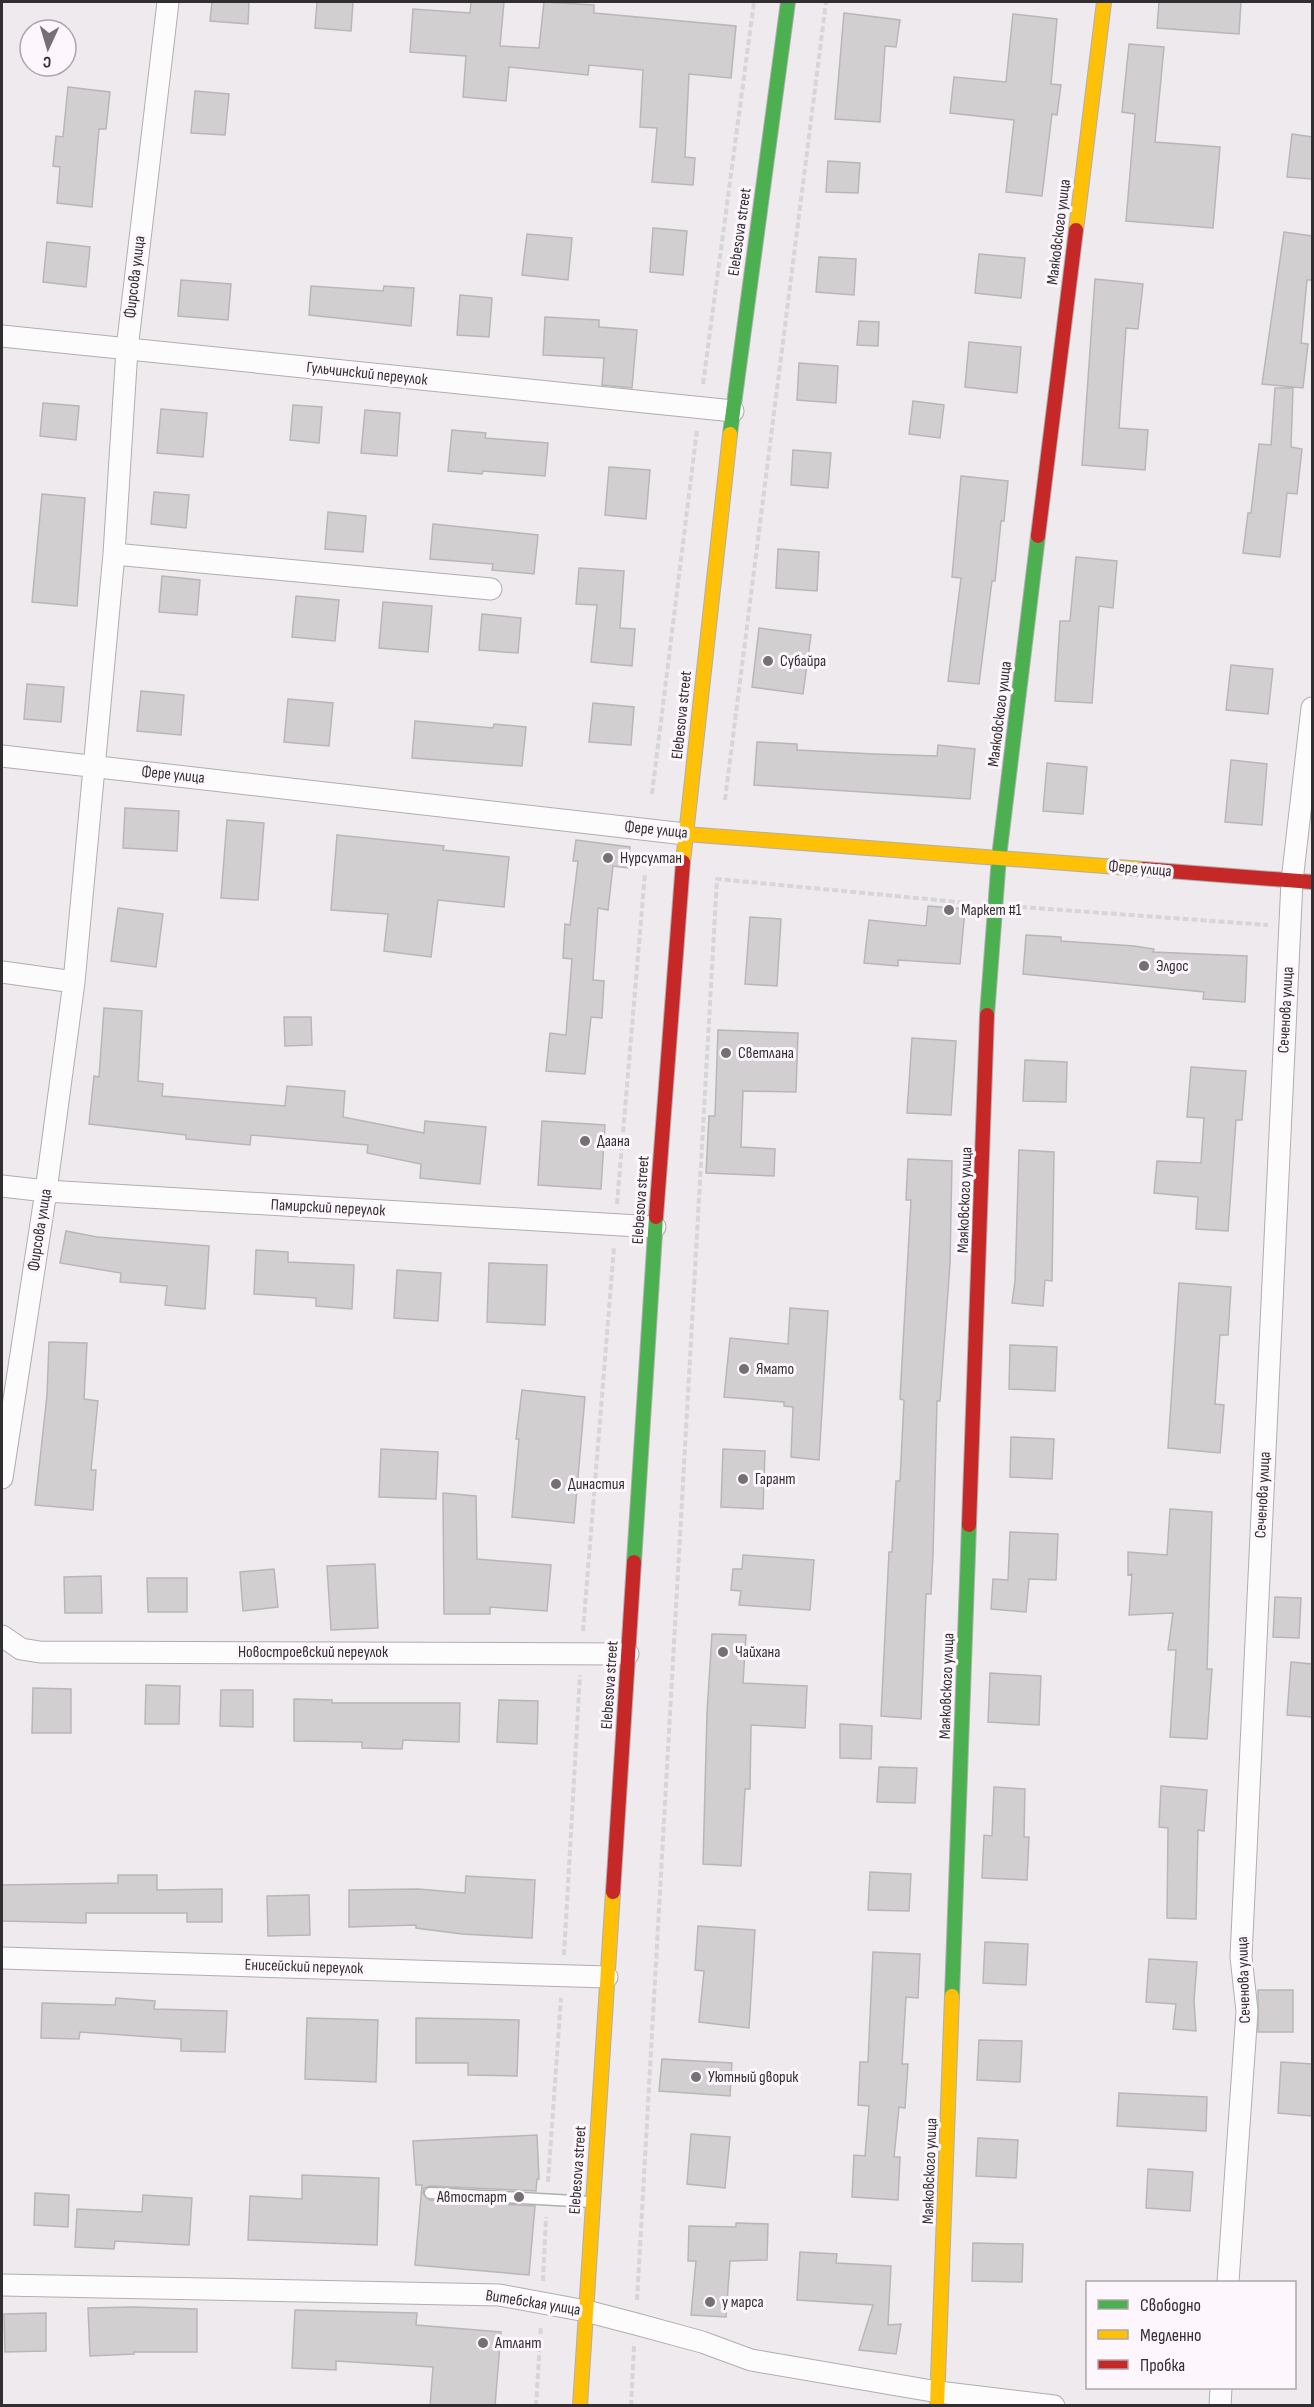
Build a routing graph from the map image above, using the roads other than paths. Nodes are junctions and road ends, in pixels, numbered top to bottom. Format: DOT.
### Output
graph roads {
  1 [pos="168,2"];
  2 [pos="783,2"];
  3 [pos="1104,2"];
  4 [pos="2,336"];
  5 [pos="127,349"];
  6 [pos="733,411"];
  7 [pos="114,554"];
  8 [pos="491,589"];
  9 [pos="1312,708"];
  10 [pos="2,756"];
  11 [pos="96,766"];
  12 [pos="685,834"];
  13 [pos="999,858"];
  14 [pos="1302,881"];
  15 [pos="2,972"];
  16 [pos="74,982"];
  17 [pos="2,1186"];
  18 [pos="46,1191"];
  19 [pos="656,1227"];
  20 [pos="10,1378"];
  21 [pos="2,1478"];
  22 [pos="2,1636"];
  23 [pos="628,1654"];
  24 [pos="2,1958"];
  25 [pos="607,1977"];
  26 [pos="430,2193"];
  27 [pos="593,2202"];
  28 [pos="1228,2281"];
  29 [pos="2,2285"];
  30 [pos="586,2311"];
  31 [pos="1221,2389"];
  32 [pos="938,2399"];
  33 [pos="580,2406"];
  34 [pos="1054,2406"];
  35 [pos="1220,2406"];
  1 -- 5 [label="street, Фирсова улица"];
  2 -- 6 [label="street, Elebesova street"];
  3 -- 13 [label="street, Маяковского улица"];
  4 -- 5 [label="street, Гульчинский переулок"];
  5 -- 6 [label="street, Гульчинский переулок"];
  5 -- 7 [label="street, Фирсова улица"];
  6 -- 12 [label="street, Elebesova street"];
  7 -- 8 [label="street"];
  7 -- 11 [label="street, Фирсова улица"];
  9 -- 14 [label="street, Сеченова улица"];
  10 -- 11 [label="street, Фере улица"];
  11 -- 12 [label="street, Фере улица"];
  11 -- 16 [label="street, Фирсова улица"];
  12 -- 13 [label="street, Фере улица"];
  12 -- 19 [label="street, Elebesova street"];
  13 -- 14 [label="street, Фере улица"];
  13 -- 32 [label="street, Маяковского улица"];
  14 -- 28 [label="street, Сеченова улица"];
  15 -- 16 [label="street"];
  16 -- 18 [label="street, Фирсова улица"];
  17 -- 18 [label="street, Памирский переулок"];
  18 -- 19 [label="street, Памирский переулок"];
  18 -- 20 [label="street, Фирсова улица"];
  19 -- 23 [label="street, Elebesova street"];
  20 -- 21 [label="street, Фирсова улица"];
  22 -- 23 [label="street, Новостроевский переулок"];
  23 -- 25 [label="street, Elebesova street"];
  24 -- 25 [label="street, Енисейский переулок"];
  25 -- 27 [label="street, Elebesova street"];
  26 -- 27 [label="lane"];
  27 -- 30 [label="street, Elebesova street"];
  29 -- 30 [label="street, Витебская улица"];
  30 -- 32 [label="street, Витебская улица"];
  30 -- 33 [label="street, Elebesova street"];
  31 -- 35 [label="street"];
  32 -- 34 [label="street, Витебская улица"];
}
